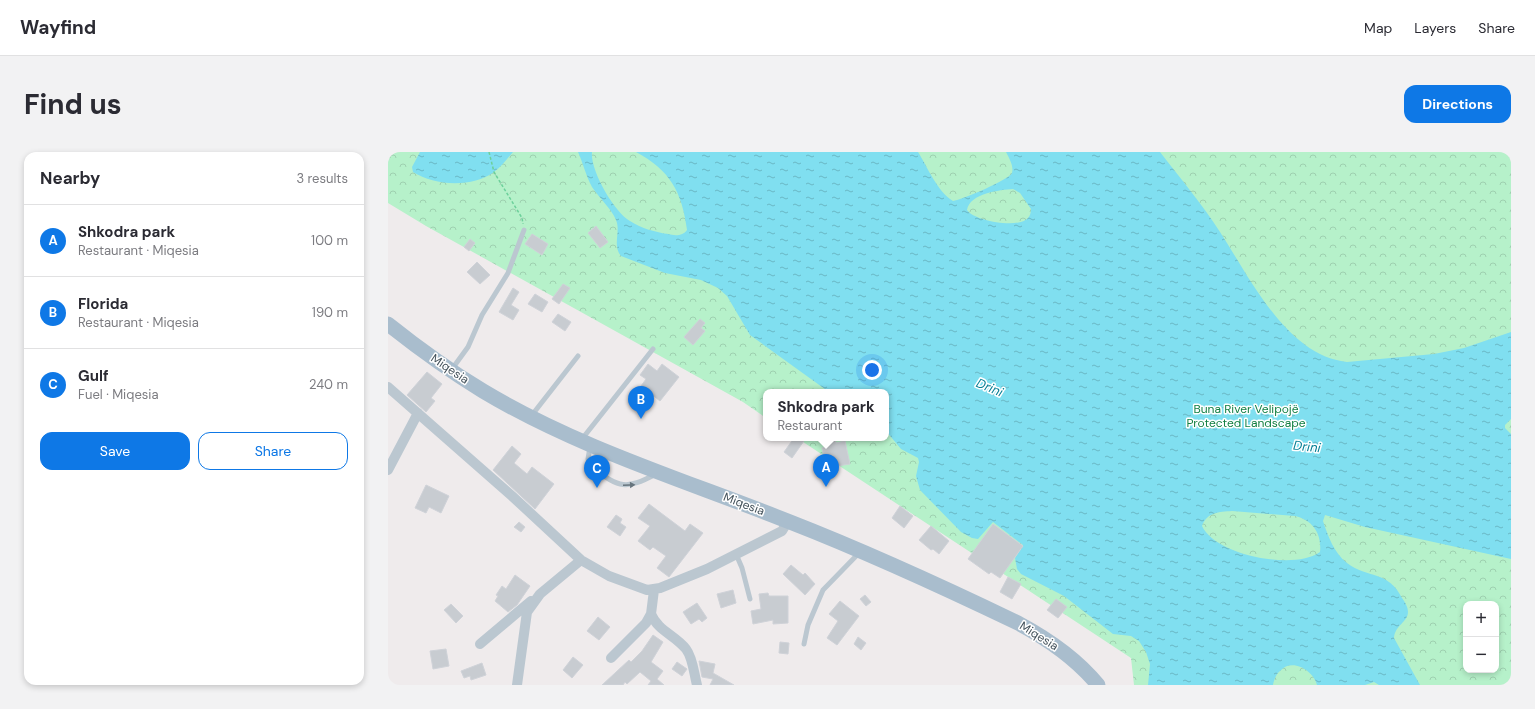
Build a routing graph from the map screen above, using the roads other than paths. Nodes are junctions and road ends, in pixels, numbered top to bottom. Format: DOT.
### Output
graph roads {
  1 [pos="524,230"];
  2 [pos="388,324"];
  3 [pos="653,349"];
  4 [pos="578,356"];
  5 [pos="452,370"];
  6 [pos="388,387"];
  7 [pos="418,413"];
  8 [pos="532,416"];
  9 [pos="586,442"];
  10 [pos="388,470"];
  11 [pos="659,472"];
  12 [pos="788,521"];
  13 [pos="861,550"];
  14 [pos="736,554"];
  15 [pos="581,560"];
  16 [pos="654,590"];
  17 [pos="540,594"];
  18 [pos="750,599"];
  19 [pos="651,614"];
  20 [pos="480,644"];
  21 [pos="804,644"];
  22 [pos="611,658"];
  23 [pos="517,685"];
  24 [pos="697,685"];
  25 [pos="1098,685"];
  1 -- 5 [label="lane"];
  2 -- 5 [label="main road, Miqesia"];
  3 -- 9 [label="lane"];
  4 -- 8 [label="lane"];
  5 -- 8 [label="main road, Miqesia"];
  6 -- 7 [label="street"];
  7 -- 10 [label="street"];
  7 -- 15 [label="street"];
  8 -- 9 [label="main road, Miqesia"];
  9 -- 11 [label="main road, Miqesia"];
  9 -- 11 [label="lane, one-way"];
  11 -- 12 [label="main road, Miqesia"];
  12 -- 13 [label="main road, Miqesia"];
  12 -- 14 [label="street"];
  13 -- 21 [label="lane"];
  13 -- 25 [label="main road, Miqesia"];
  14 -- 16 [label="street"];
  14 -- 18 [label="lane"];
  15 -- 16 [label="street"];
  15 -- 17 [label="street"];
  16 -- 19 [label="street"];
  17 -- 20 [label="street"];
  17 -- 23 [label="street"];
  19 -- 22 [label="street"];
  19 -- 24 [label="street"];
}
